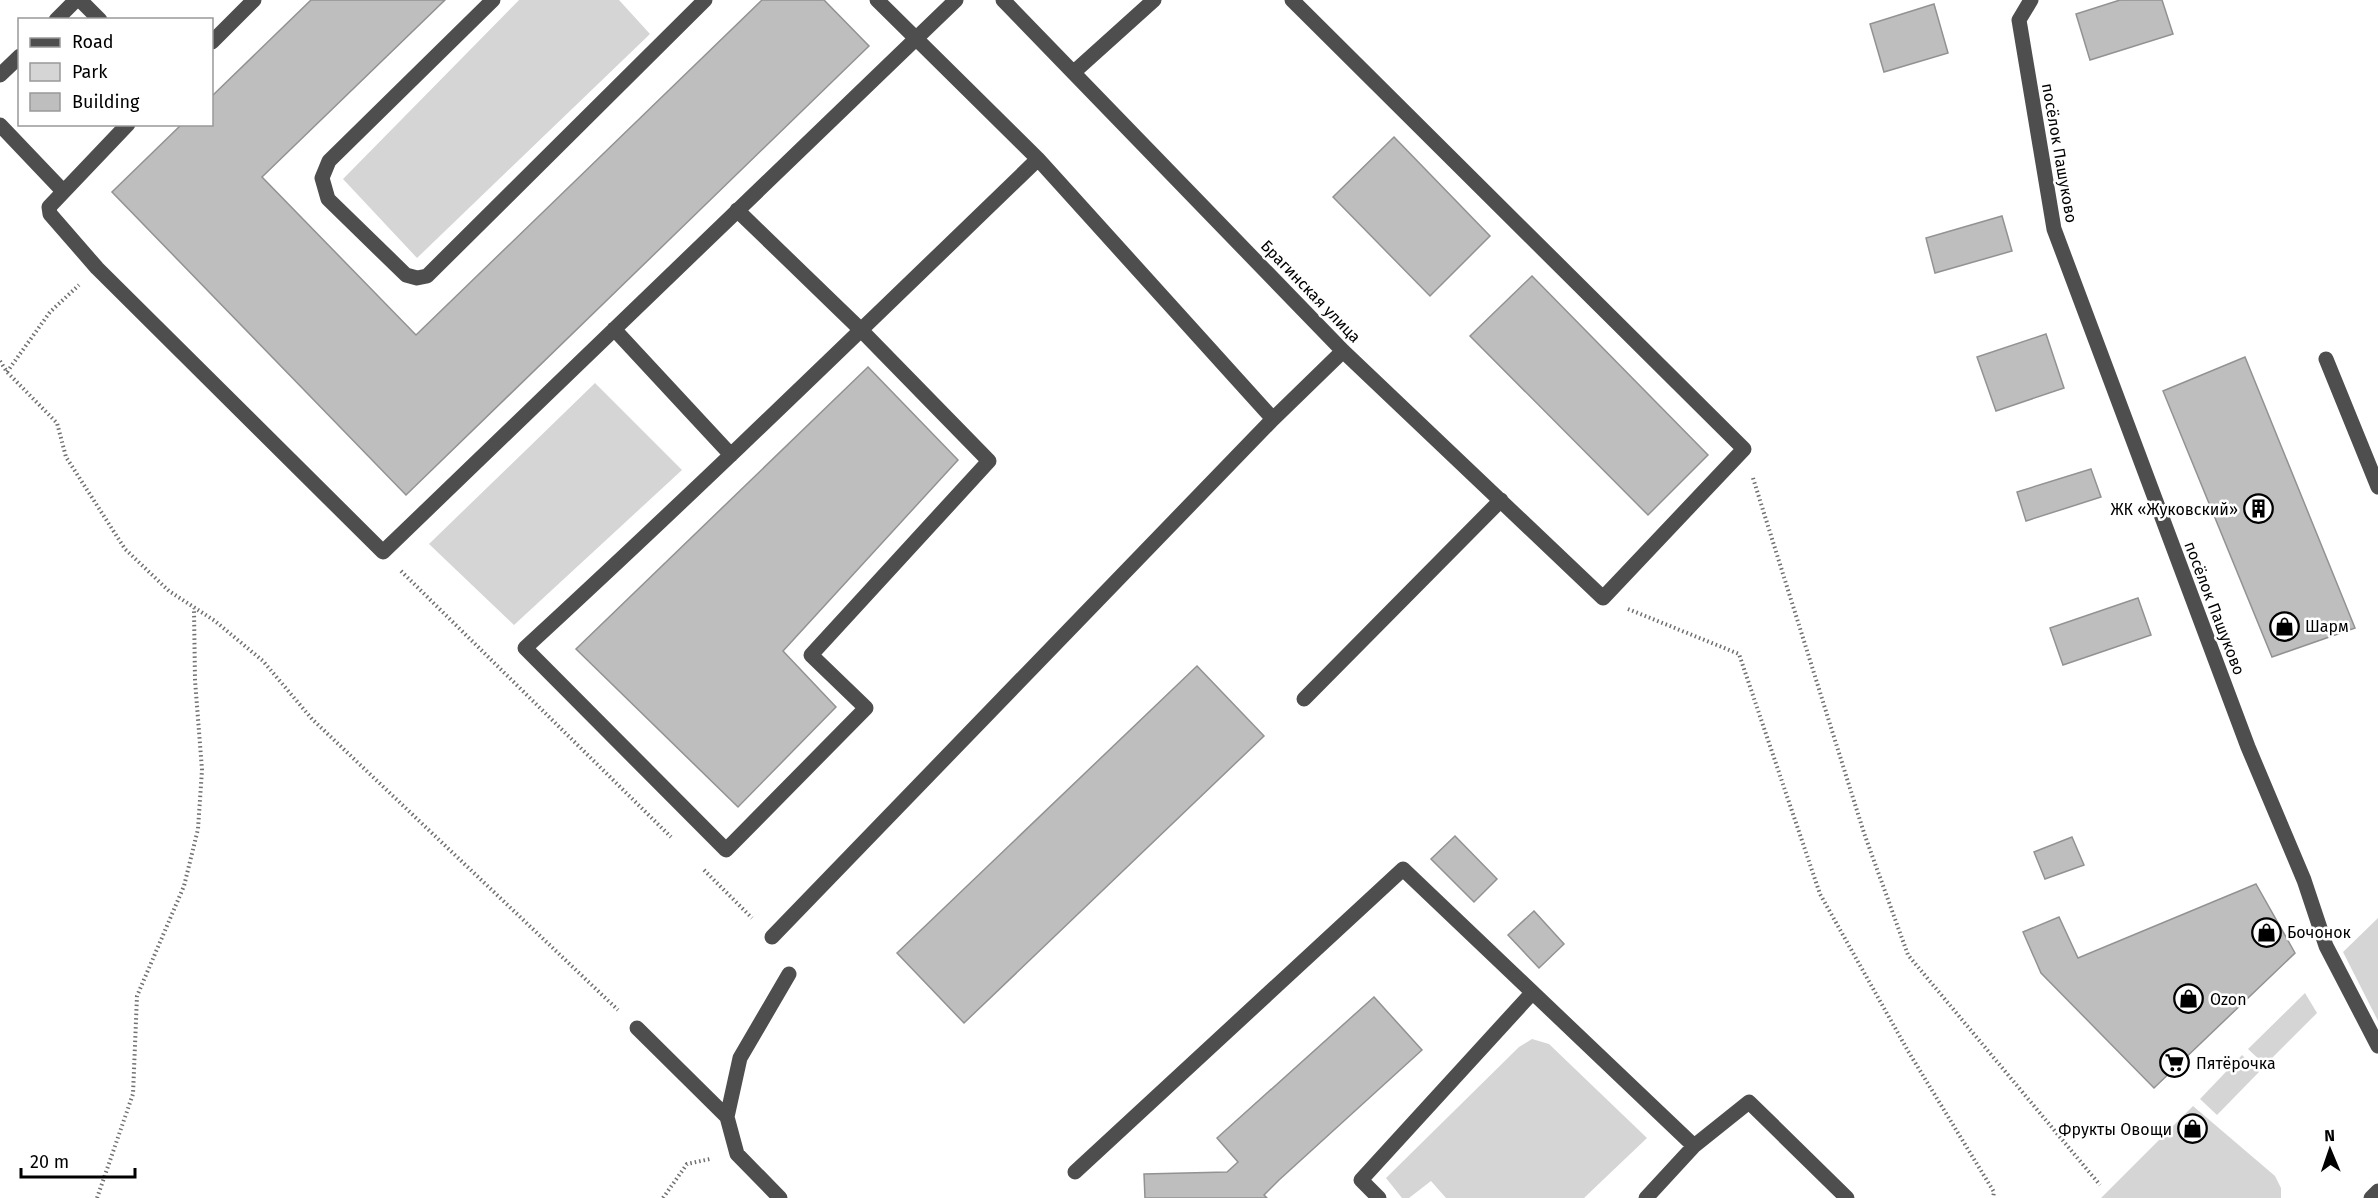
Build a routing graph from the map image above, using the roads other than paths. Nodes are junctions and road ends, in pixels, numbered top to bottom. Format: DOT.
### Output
graph roads {
  1 [pos="78,0"];
  2 [pos="254,0"];
  3 [pos="493,0"];
  4 [pos="705,0"];
  5 [pos="877,0"];
  6 [pos="956,0"];
  7 [pos="1003,0"];
  8 [pos="1154,0"];
  9 [pos="1292,0"];
  10 [pos="2031,0"];
  11 [pos="58,18"];
  12 [pos="98,18"];
  13 [pos="915,39"];
  14 [pos="213,41"];
  15 [pos="18,58"];
  16 [pos="1074,72"];
  17 [pos="0,75"];
  18 [pos="0,125"];
  19 [pos="126,126"];
  20 [pos="1038,159"];
  21 [pos="62,190"];
  22 [pos="737,210"];
  23 [pos="614,329"];
  24 [pos="861,330"];
  25 [pos="1343,351"];
  26 [pos="2326,360"];
  27 [pos="1273,419"];
  28 [pos="731,455"];
  29 [pos="2378,487"];
  30 [pos="1501,500"];
  31 [pos="1304,699"];
  32 [pos="772,937"];
  33 [pos="789,974"];
  34 [pos="1532,993"];
  35 [pos="637,1028"];
  36 [pos="2378,1046"];
  37 [pos="727,1117"];
  38 [pos="1694,1146"];
  39 [pos="1075,1172"];
  40 [pos="2378,1191"];
  41 [pos="780,1198"];
  42 [pos="1379,1198"];
  43 [pos="1646,1198"];
  44 [pos="1846,1198"];
  45 [pos="2371,1198"];
  1 -- 11 [label="street"];
  1 -- 12 [label="street"];
  2 -- 14 [label="street"];
  3 -- 4 [label="street"];
  5 -- 13 [label="street"];
  6 -- 13 [label="street"];
  7 -- 16 [label="street, Брагинская улица"];
  8 -- 16 [label="street"];
  9 -- 30 [label="street, Брагинская улица"];
  10 -- 36 [label="street, посёлок Пашуково"];
  13 -- 20 [label="street"];
  13 -- 22 [label="street"];
  15 -- 17 [label="street"];
  16 -- 25 [label="street, Брагинская улица"];
  18 -- 21 [label="street"];
  19 -- 21 [label="street"];
  20 -- 24 [label="street"];
  20 -- 27 [label="street"];
  21 -- 23 [label="street"];
  22 -- 23 [label="street"];
  22 -- 24 [label="street"];
  23 -- 28 [label="street"];
  24 -- 28 [label="street"];
  24 -- 28 [label="street"];
  25 -- 27 [label="street"];
  25 -- 30 [label="street, Брагинская улица"];
  26 -- 29 [label="street"];
  27 -- 32 [label="street"];
  30 -- 31 [label="street"];
  33 -- 37 [label="street"];
  34 -- 38 [label="street"];
  34 -- 39 [label="street"];
  34 -- 42 [label="street"];
  35 -- 37 [label="street"];
  37 -- 41 [label="street"];
  38 -- 43 [label="street"];
  38 -- 44 [label="street"];
  40 -- 45 [label="street"];
}
